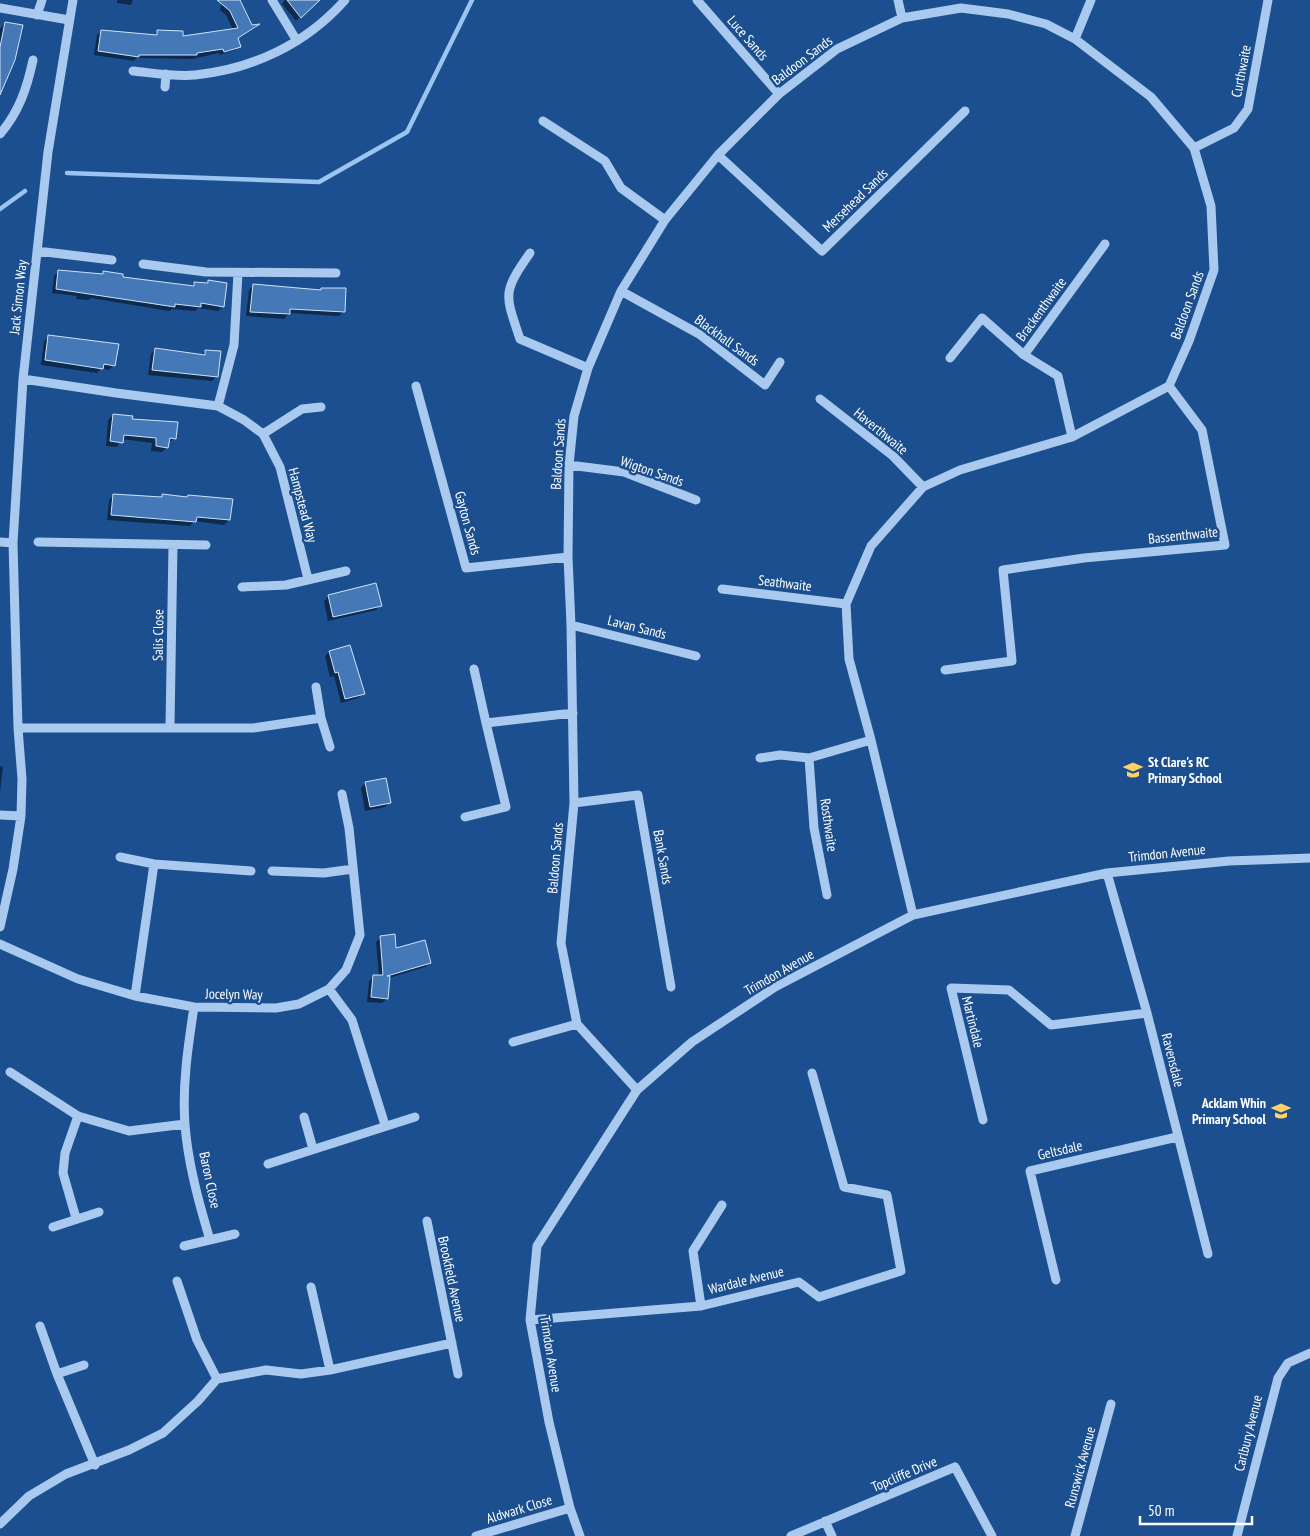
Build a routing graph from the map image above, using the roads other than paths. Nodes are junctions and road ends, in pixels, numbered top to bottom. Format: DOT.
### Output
graph roads {
  1 [pos="42,0"];
  2 [pos="74,0"];
  3 [pos="272,0"];
  4 [pos="345,0"];
  5 [pos="697,0"];
  6 [pos="898,0"];
  7 [pos="1091,0"];
  8 [pos="1268,0"];
  9 [pos="0,8"];
  10 [pos="37,15"];
  11 [pos="902,18"];
  12 [pos="69,20"];
  13 [pos="1074,39"];
  14 [pos="297,41"];
  15 [pos="33,60"];
  16 [pos="133,71"];
  17 [pos="166,74"];
  18 [pos="165,86"];
  19 [pos="778,94"];
  20 [pos="965,111"];
  21 [pos="543,121"];
  22 [pos="0,134"];
  23 [pos="1194,148"];
  24 [pos="718,155"];
  25 [pos="664,220"];
  26 [pos="1106,244"];
  27 [pos="37,251"];
  28 [pos="530,253"];
  29 [pos="112,260"];
  30 [pos="143,264"];
  31 [pos="238,273"];
  32 [pos="336,273"];
  33 [pos="622,291"];
  34 [pos="1024,355"];
  35 [pos="950,358"];
  36 [pos="780,362"];
  37 [pos="588,368"];
  38 [pos="23,379"];
  39 [pos="416,386"];
  40 [pos="1169,386"];
  41 [pos="820,399"];
  42 [pos="218,406"];
  43 [pos="321,407"];
  44 [pos="263,434"];
  45 [pos="1072,437"];
  46 [pos="569,466"];
  47 [pos="923,487"];
  48 [pos="696,500"];
  49 [pos="0,542"];
  50 [pos="38,542"];
  51 [pos="13,543"];
  52 [pos="174,545"];
  53 [pos="206,545"];
  54 [pos="568,557"];
  55 [pos="346,571"];
  56 [pos="308,579"];
  57 [pos="242,587"];
  58 [pos="722,589"];
  59 [pos="846,604"];
  60 [pos="571,625"];
  61 [pos="696,656"];
  62 [pos="474,669"];
  63 [pos="945,670"];
  64 [pos="316,687"];
  65 [pos="573,713"];
  66 [pos="321,718"];
  67 [pos="486,723"];
  68 [pos="170,726"];
  69 [pos="18,728"];
  70 [pos="871,740"];
  71 [pos="330,747"];
  72 [pos="760,758"];
  73 [pos="809,758"];
  74 [pos="342,794"];
  75 [pos="574,803"];
  76 [pos="0,815"];
  77 [pos="21,816"];
  78 [pos="465,817"];
  79 [pos="120,857"];
  80 [pos="1310,858"];
  81 [pos="154,864"];
  82 [pos="353,869"];
  83 [pos="251,871"];
  84 [pos="272,871"];
  85 [pos="1107,873"];
  86 [pos="827,895"];
  87 [pos="913,915"];
  88 [pos="0,927"];
  89 [pos="0,944"];
  90 [pos="671,987"];
  91 [pos="329,989"];
  92 [pos="135,996"];
  93 [pos="194,1007"];
  94 [pos="1148,1013"];
  95 [pos="578,1024"];
  96 [pos="513,1042"];
  97 [pos="10,1072"];
  98 [pos="812,1073"];
  99 [pos="637,1090"];
  100 [pos="78,1116"];
  101 [pos="304,1117"];
  102 [pos="415,1117"];
  103 [pos="983,1120"];
  104 [pos="185,1124"];
  105 [pos="385,1125"];
  106 [pos="1177,1136"];
  107 [pos="313,1150"];
  108 [pos="268,1164"];
  109 [pos="722,1205"];
  110 [pos="100,1212"];
  111 [pos="76,1218"];
  112 [pos="426,1220"];
  113 [pos="53,1227"];
  114 [pos="234,1234"];
  115 [pos="210,1240"];
  116 [pos="184,1246"];
  117 [pos="1208,1254"];
  118 [pos="1056,1280"];
  119 [pos="177,1281"];
  120 [pos="311,1287"];
  121 [pos="701,1306"];
  122 [pos="530,1320"];
  123 [pos="40,1326"];
  124 [pos="452,1343"];
  125 [pos="1310,1353"];
  126 [pos="84,1366"];
  127 [pos="330,1370"];
  128 [pos="57,1374"];
  129 [pos="458,1374"];
  130 [pos="217,1379"];
  131 [pos="1111,1404"];
  132 [pos="95,1465"];
  133 [pos="570,1508"];
  134 [pos="825,1522"];
  135 [pos="0,1524"];
  136 [pos="476,1536"];
  137 [pos="580,1536"];
  138 [pos="791,1536"];
  139 [pos="832,1536"];
  140 [pos="992,1536"];
  141 [pos="1075,1536"];
  142 [pos="1237,1536"];
  1 -- 10 [label="street"];
  2 -- 12 [label="street, Jack Simon Way"];
  3 -- 14 [label="street"];
  4 -- 14 [label="street"];
  5 -- 19 [label="street, Luce Sands"];
  6 -- 11 [label="street"];
  7 -- 13 [label="street"];
  8 -- 23 [label="street, Curthwaite"];
  9 -- 10 [label="street"];
  10 -- 12 [label="street"];
  11 -- 13 [label="street, Baldoon Sands"];
  11 -- 19 [label="street, Baldoon Sands"];
  12 -- 27 [label="street, Jack Simon Way"];
  13 -- 23 [label="street, Baldoon Sands"];
  14 -- 17 [label="street"];
  15 -- 22 [label="street"];
  16 -- 17 [label="street"];
  17 -- 18 [label="street"];
  19 -- 24 [label="street, Baldoon Sands"];
  20 -- 24 [label="street, Mersehead Sands"];
  21 -- 25 [label="street"];
  23 -- 40 [label="street, Baldoon Sands"];
  24 -- 25 [label="street, Baldoon Sands"];
  25 -- 33 [label="street, Baldoon Sands"];
  26 -- 34 [label="street, Brackenthwaite"];
  27 -- 29 [label="street"];
  27 -- 38 [label="street, Jack Simon Way"];
  28 -- 37 [label="street"];
  30 -- 31 [label="street"];
  31 -- 32 [label="street"];
  31 -- 42 [label="street"];
  33 -- 36 [label="street, Blackhall Sands"];
  33 -- 37 [label="street, Baldoon Sands"];
  34 -- 35 [label="street"];
  34 -- 45 [label="street, Brackenthwaite"];
  37 -- 46 [label="street, Baldoon Sands"];
  38 -- 42 [label="street, Hampstead Way"];
  38 -- 51 [label="street, Jack Simon Way"];
  39 -- 54 [label="street, Gayton Sands"];
  40 -- 45 [label="street"];
  40 -- 63 [label="street, Bassenthwaite"];
  41 -- 47 [label="street, Haverthwaite"];
  42 -- 44 [label="street, Hampstead Way"];
  43 -- 44 [label="street"];
  44 -- 56 [label="street, Hampstead Way"];
  45 -- 47 [label="street"];
  46 -- 48 [label="street, Wigton Sands"];
  46 -- 54 [label="street, Baldoon Sands"];
  47 -- 59 [label="street"];
  49 -- 51 [label="street"];
  50 -- 52 [label="street"];
  51 -- 69 [label="street, Jack Simon Way"];
  52 -- 53 [label="street"];
  52 -- 68 [label="street, Salis Close"];
  54 -- 60 [label="street, Baldoon Sands"];
  55 -- 56 [label="street"];
  56 -- 57 [label="street"];
  58 -- 59 [label="street, Seathwaite"];
  59 -- 70 [label="street"];
  60 -- 61 [label="street, Lavan Sands"];
  60 -- 65 [label="street, Baldoon Sands"];
  62 -- 67 [label="street"];
  64 -- 66 [label="street"];
  65 -- 67 [label="street"];
  65 -- 75 [label="street, Baldoon Sands"];
  66 -- 68 [label="street"];
  66 -- 71 [label="street"];
  67 -- 78 [label="street"];
  68 -- 69 [label="street"];
  69 -- 77 [label="street, Jack Simon Way"];
  70 -- 73 [label="street"];
  70 -- 87 [label="street"];
  72 -- 73 [label="street"];
  73 -- 86 [label="street, Rosthwaite"];
  74 -- 82 [label="street, Jocelyn Way"];
  75 -- 90 [label="street, Bank Sands"];
  75 -- 95 [label="street, Baldoon Sands"];
  76 -- 77 [label="street"];
  77 -- 88 [label="street, Jack Simon Way"];
  79 -- 81 [label="street"];
  80 -- 85 [label="street, Trimdon Avenue"];
  81 -- 83 [label="street"];
  81 -- 92 [label="street"];
  82 -- 84 [label="street"];
  82 -- 91 [label="street, Jocelyn Way"];
  85 -- 87 [label="street, Trimdon Avenue"];
  85 -- 94 [label="street, Ravensdale"];
  87 -- 99 [label="street, Trimdon Avenue"];
  89 -- 92 [label="street, Jocelyn Way"];
  91 -- 93 [label="street, Jocelyn Way"];
  91 -- 105 [label="street"];
  92 -- 93 [label="street, Jocelyn Way"];
  93 -- 104 [label="street, Baron Close"];
  94 -- 103 [label="street, Martindale"];
  94 -- 106 [label="street, Ravensdale"];
  95 -- 96 [label="street"];
  95 -- 99 [label="street, Baldoon Sands"];
  97 -- 100 [label="street"];
  98 -- 121 [label="street, Wardale Avenue"];
  99 -- 122 [label="street, Trimdon Avenue"];
  100 -- 104 [label="street"];
  100 -- 111 [label="street"];
  101 -- 107 [label="street"];
  102 -- 105 [label="street"];
  104 -- 115 [label="street, Baron Close"];
  105 -- 107 [label="street"];
  106 -- 117 [label="street, Ravensdale"];
  106 -- 118 [label="street, Geltsdale"];
  107 -- 108 [label="street"];
  109 -- 121 [label="street"];
  110 -- 111 [label="street"];
  111 -- 113 [label="street"];
  112 -- 124 [label="street, Brookfield Avenue"];
  114 -- 115 [label="street"];
  115 -- 116 [label="street"];
  119 -- 130 [label="street"];
  120 -- 127 [label="street"];
  121 -- 122 [label="street, Wardale Avenue"];
  122 -- 133 [label="street, Trimdon Avenue"];
  123 -- 128 [label="street"];
  124 -- 127 [label="street, Brookfield Avenue"];
  124 -- 129 [label="street, Brookfield Avenue"];
  125 -- 142 [label="street, Carlbury Avenue"];
  126 -- 128 [label="street"];
  127 -- 130 [label="street, Brookfield Avenue"];
  128 -- 132 [label="street"];
  130 -- 132 [label="street"];
  131 -- 141 [label="street, Runswick Avenue"];
  132 -- 135 [label="street"];
  133 -- 136 [label="street, Aldwark Close"];
  133 -- 137 [label="street, Aldwark Close"];
  134 -- 138 [label="street, Topcliffe Drive"];
  134 -- 139 [label="street"];
  134 -- 140 [label="street, Topcliffe Drive"];
}
